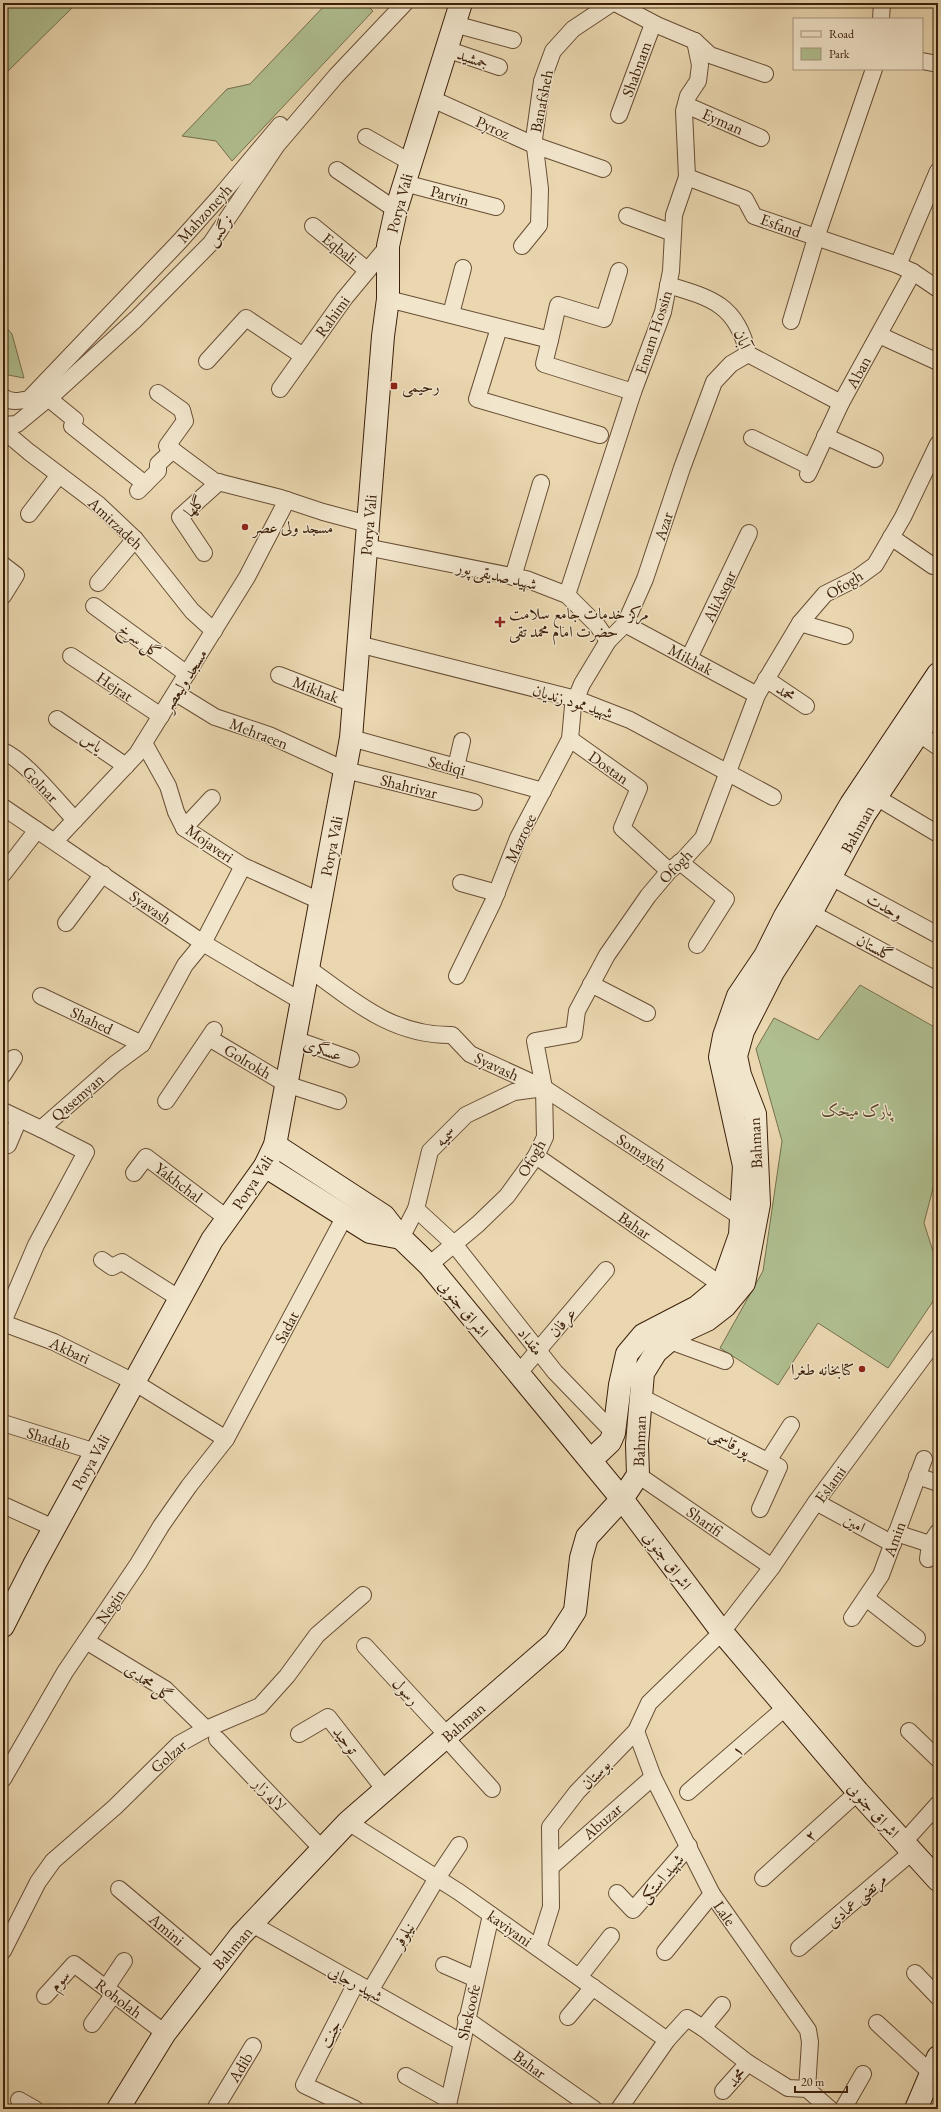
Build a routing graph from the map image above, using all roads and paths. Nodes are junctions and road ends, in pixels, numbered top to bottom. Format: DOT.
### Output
graph roads {
  1 [pos="394,3"];
  2 [pos="405,3"];
  3 [pos="449,3"];
  4 [pos="461,3"];
  5 [pos="612,3"];
  6 [pos="615,3"];
  7 [pos="882,3"];
  8 [pos="881,18"];
  9 [pos="454,24"];
  10 [pos="653,24"];
  11 [pos="513,40"];
  12 [pos="695,41"];
  13 [pos="446,49"];
  14 [pos="923,60"];
  15 [pos="938,64"];
  16 [pos="499,67"];
  17 [pos="874,70"];
  18 [pos="765,74"];
  19 [pos="430,98"];
  20 [pos="686,105"];
  21 [pos="619,115"];
  22 [pos="366,137"];
  23 [pos="761,138"];
  24 [pos="534,145"];
  25 [pos="410,162"];
  26 [pos="603,169"];
  27 [pos="337,170"];
  28 [pos="938,171"];
  29 [pos="687,177"];
  30 [pos="404,183"];
  31 [pos="496,207"];
  32 [pos="396,210"];
  33 [pos="627,216"];
  34 [pos="313,226"];
  35 [pos="673,233"];
  36 [pos="816,238"];
  37 [pos="388,246"];
  38 [pos="522,246"];
  39 [pos="898,265"];
  40 [pos="463,268"];
  41 [pos="367,270"];
  42 [pos="619,271"];
  43 [pos="913,272"];
  44 [pos="668,285"];
  45 [pos="938,289"];
  46 [pos="388,299"];
  47 [pos="451,314"];
  48 [pos="791,321"];
  49 [pos="498,328"];
  50 [pos="879,335"];
  51 [pos="550,340"];
  52 [pos="748,354"];
  53 [pos="304,356"];
  54 [pos="208,361"];
  55 [pos="938,362"];
  56 [pos="280,389"];
  57 [pos="633,392"];
  58 [pos="158,393"];
  59 [pos="3,397"];
  60 [pos="48,398"];
  61 [pos="841,403"];
  62 [pos="3,425"];
  63 [pos="3,430"];
  64 [pos="600,435"];
  65 [pos="825,436"];
  66 [pos="752,438"];
  67 [pos="938,444"];
  68 [pos="173,450"];
  69 [pos="876,459"];
  70 [pos="59,475"];
  71 [pos="219,482"];
  72 [pos="541,484"];
  73 [pos="287,500"];
  74 [pos="29,514"];
  75 [pos="368,524"];
  76 [pos="749,533"];
  77 [pos="892,537"];
  78 [pos="135,539"];
  79 [pos="366,547"];
  80 [pos="204,553"];
  81 [pos="3,565"];
  82 [pos="933,566"];
  83 [pos="513,577"];
  84 [pos="98,583"];
  85 [pos="567,595"];
  86 [pos="3,596"];
  87 [pos="94,606"];
  88 [pos="800,623"];
  89 [pos="625,624"];
  90 [pos="214,631"];
  91 [pos="845,636"];
  92 [pos="608,641"];
  93 [pos="358,644"];
  94 [pos="70,656"];
  95 [pos="689,658"];
  96 [pos="187,674"];
  97 [pos="938,674"];
  98 [pos="279,675"];
  99 [pos="766,679"];
  100 [pos="176,693"];
  101 [pos="757,695"];
  102 [pos="576,700"];
  103 [pos="354,704"];
  104 [pos="938,704"];
  105 [pos="806,706"];
  106 [pos="161,716"];
  107 [pos="57,719"];
  108 [pos="918,733"];
  109 [pos="351,738"];
  110 [pos="570,739"];
  111 [pos="462,741"];
  112 [pos="144,743"];
  113 [pos="938,747"];
  114 [pos="3,751"];
  115 [pos="126,766"];
  116 [pos="456,767"];
  117 [pos="345,770"];
  118 [pos="728,773"];
  119 [pos="543,791"];
  120 [pos="773,797"];
  121 [pos="876,797"];
  122 [pos="212,798"];
  123 [pos="474,802"];
  124 [pos="3,808"];
  125 [pos="75,820"];
  126 [pos="184,828"];
  127 [pos="37,830"];
  128 [pos="938,834"];
  129 [pos="55,841"];
  130 [pos="243,866"];
  131 [pos="675,866"];
  132 [pos="3,874"];
  133 [pos="103,874"];
  134 [pos="831,877"];
  135 [pos="461,883"];
  136 [pos="497,893"];
  137 [pos="320,901"];
  138 [pos="811,913"];
  139 [pos="66,923"];
  140 [pos="938,935"];
  141 [pos="202,943"];
  142 [pos="697,945"];
  143 [pos="308,968"];
  144 [pos="457,976"];
  145 [pos="938,981"];
  146 [pos="591,984"];
  147 [pos="41,996"];
  148 [pos="301,1001"];
  149 [pos="647,1013"];
  150 [pos="294,1039"];
  151 [pos="142,1044"];
  152 [pos="14,1058"];
  153 [pos="351,1059"];
  154 [pos="3,1075"];
  155 [pos="286,1084"];
  156 [pos="544,1088"];
  157 [pos="166,1100"];
  158 [pos="338,1101"];
  159 [pos="3,1110"];
  160 [pos="19,1118"];
  161 [pos="40,1129"];
  162 [pos="8,1145"];
  163 [pos="275,1145"];
  164 [pos="536,1156"];
  165 [pos="265,1166"];
  166 [pos="134,1173"];
  167 [pos="416,1210"];
  168 [pos="345,1216"];
  169 [pos="741,1217"];
  170 [pos="228,1218"];
  171 [pos="401,1238"];
  172 [pos="454,1244"];
  173 [pos="102,1260"];
  174 [pos="429,1265"];
  175 [pos="606,1270"];
  176 [pos="728,1290"];
  177 [pos="180,1299"];
  178 [pos="3,1323"];
  179 [pos="938,1336"];
  180 [pos="670,1341"];
  181 [pos="538,1350"];
  182 [pos="725,1361"];
  183 [pos="518,1374"];
  184 [pos="134,1382"];
  185 [pos="641,1397"];
  186 [pos="3,1423"];
  187 [pos="791,1425"];
  188 [pos="614,1433"];
  189 [pos="638,1435"];
  190 [pos="226,1439"];
  191 [pos="96,1452"];
  192 [pos="924,1459"];
  193 [pos="591,1460"];
  194 [pos="768,1462"];
  195 [pos="638,1475"];
  196 [pos="917,1476"];
  197 [pos="938,1483"];
  198 [pos="622,1499"];
  199 [pos="816,1502"];
  200 [pos="3,1505"];
  201 [pos="760,1509"];
  202 [pos="54,1528"];
  203 [pos="894,1539"];
  204 [pos="932,1545"];
  205 [pos="772,1567"];
  206 [pos="363,1595"];
  207 [pos="866,1598"];
  208 [pos="6,1615"];
  209 [pos="852,1618"];
  210 [pos="722,1632"];
  211 [pos="917,1638"];
  212 [pos="86,1641"];
  213 [pos="365,1646"];
  214 [pos="785,1708"];
  215 [pos="636,1731"];
  216 [pos="909,1731"];
  217 [pos="211,1734"];
  218 [pos="299,1734"];
  219 [pos="446,1736"];
  220 [pos="938,1759"];
  221 [pos="5,1770"];
  222 [pos="653,1777"];
  223 [pos="492,1789"];
  224 [pos="385,1790"];
  225 [pos="688,1792"];
  226 [pos="858,1792"];
  227 [pos="938,1804"];
  228 [pos="348,1822"];
  229 [pos="459,1845"];
  230 [pos="689,1846"];
  231 [pos="907,1847"];
  232 [pos="322,1849"];
  233 [pos="552,1866"];
  234 [pos="437,1878"];
  235 [pos="763,1878"];
  236 [pos="938,1880"];
  237 [pos="119,1889"];
  238 [pos="617,1893"];
  239 [pos="712,1894"];
  240 [pos="491,1915"];
  241 [pos="252,1924"];
  242 [pos="611,1936"];
  243 [pos="538,1948"];
  244 [pos="799,1948"];
  245 [pos="3,1951"];
  246 [pos="665,1952"];
  247 [pos="124,1961"];
  248 [pos="74,1964"];
  249 [pos="444,1965"];
  250 [pos="214,1969"];
  251 [pos="915,1973"];
  252 [pos="579,1977"];
  253 [pos="476,1979"];
  254 [pos="363,1987"];
  255 [pos="593,1987"];
  256 [pos="110,1991"];
  257 [pos="45,1996"];
  258 [pos="938,1997"];
  259 [pos="722,2005"];
  260 [pos="568,2017"];
  261 [pos="466,2019"];
  262 [pos="877,2022"];
  263 [pos="92,2024"];
  264 [pos="703,2028"];
  265 [pos="165,2032"];
  266 [pos="667,2040"];
  267 [pos="461,2042"];
  268 [pos="253,2046"];
  269 [pos="748,2063"];
  270 [pos="934,2064"];
  271 [pos="863,2074"];
  272 [pos="406,2076"];
  273 [pos="807,2089"];
  274 [pos="723,2091"];
  275 [pos="19,2100"];
  276 [pos="330,2104"];
  277 [pos="448,2104"];
  278 [pos="35,2109"];
  279 [pos="118,2109"];
  280 [pos="215,2109"];
  281 [pos="355,2109"];
  282 [pos="594,2109"];
  283 [pos="618,2109"];
  284 [pos="830,2109"];
  285 [pos="843,2109"];
  286 [pos="916,2109"];
  1 -- 59 [label="street, Mahzoneyh"];
  2 -- 60 [label="street, نرگس"];
  3 -- 4 [label="main road"];
  4 -- 9 [label="main road, Porya Vali"];
  5 -- 24 [label="street, Banafsheh"];
  6 -- 10 [label="street"];
  7 -- 8 [label="street"];
  9 -- 11 [label="street"];
  9 -- 13 [label="main road, Porya Vali"];
  10 -- 12 [label="street"];
  10 -- 21 [label="street, Shabnam"];
  12 -- 18 [label="street"];
  12 -- 20 [label="street, Emam Hossin"];
  13 -- 16 [label="street, جمشید"];
  13 -- 19 [label="main road, Porya Vali"];
  14 -- 15 [label="street"];
  17 -- 36 [label="street"];
  19 -- 24 [label="street, Pyroz"];
  19 -- 25 [label="main road, Porya Vali"];
  20 -- 23 [label="street, Eyman"];
  20 -- 29 [label="street, Emam Hossin"];
  22 -- 25 [label="street"];
  24 -- 26 [label="street, Pyroz"];
  24 -- 38 [label="street, Banafsheh"];
  25 -- 30 [label="main road, Porya Vali"];
  27 -- 32 [label="street"];
  28 -- 39 [label="street"];
  29 -- 35 [label="street, Emam Hossin"];
  29 -- 36 [label="street, Esfand"];
  30 -- 31 [label="street, Parvin"];
  30 -- 32 [label="main road, Porya Vali"];
  32 -- 37 [label="main road, Porya Vali"];
  33 -- 35 [label="street"];
  34 -- 41 [label="street, Eqbali"];
  35 -- 44 [label="street, Emam Hossin"];
  36 -- 39 [label="street, Esfand"];
  36 -- 48 [label="street, Esfand"];
  37 -- 41 [label="street, Rahimi"];
  37 -- 46 [label="main road, Porya Vali"];
  39 -- 43 [label="street, Esfand"];
  40 -- 47 [label="street"];
  41 -- 53 [label="street, Rahimi"];
  42 -- 51 [label="street"];
  43 -- 45 [label="street, Esfand"];
  43 -- 50 [label="street, Aban"];
  44 -- 52 [label="street, آبان"];
  44 -- 57 [label="street, Emam Hossin"];
  46 -- 47 [label="street"];
  46 -- 75 [label="main road, Porya Vali"];
  47 -- 49 [label="street"];
  49 -- 51 [label="street"];
  49 -- 64 [label="street"];
  50 -- 55 [label="street"];
  50 -- 61 [label="street, Aban"];
  51 -- 57 [label="street"];
  52 -- 61 [label="street, آبان"];
  52 -- 89 [label="street, Azar"];
  53 -- 54 [label="street"];
  53 -- 56 [label="street, Rahimi"];
  57 -- 85 [label="street, Emam Hossin"];
  58 -- 68 [label="street"];
  60 -- 62 [label="street, نرگس"];
  60 -- 68 [label="street"];
  61 -- 65 [label="street, Aban"];
  63 -- 70 [label="street, Amirzadeh"];
  65 -- 66 [label="street, Aban"];
  65 -- 69 [label="street"];
  67 -- 77 [label="street, Ofogh"];
  68 -- 71 [label="street"];
  70 -- 74 [label="street"];
  70 -- 78 [label="street, Amirzadeh"];
  71 -- 73 [label="street"];
  71 -- 80 [label="street, گلها"];
  72 -- 83 [label="street"];
  73 -- 75 [label="street"];
  73 -- 90 [label="street, مسجد ولیعصر"];
  75 -- 79 [label="main road, Porya Vali"];
  76 -- 95 [label="street, AliAsqar"];
  77 -- 82 [label="street"];
  77 -- 88 [label="street, Ofogh"];
  78 -- 84 [label="street"];
  78 -- 90 [label="street, Amirzadeh"];
  79 -- 83 [label="street, شهید صدیقی پور"];
  79 -- 93 [label="main road, Porya Vali"];
  81 -- 86 [label="street"];
  83 -- 85 [label="street, شهید صدیقی پور"];
  85 -- 92 [label="street, شهید صدیقی پور"];
  87 -- 96 [label="street, گل سرخ"];
  88 -- 91 [label="street"];
  88 -- 99 [label="street, Ofogh"];
  89 -- 92 [label="street, Azar"];
  89 -- 95 [label="street, Mikhak"];
  90 -- 96 [label="street, مسجد ولیعصر"];
  92 -- 102 [label="street, Azar"];
  93 -- 102 [label="street, شهید ممود زندیان"];
  93 -- 103 [label="main road, Porya Vali"];
  94 -- 106 [label="street, Hejrat"];
  95 -- 101 [label="street, Mikhak"];
  96 -- 100 [label="street, مسجد ولیعصر"];
  97 -- 169 [label="main road, Bahman"];
  98 -- 103 [label="street, Mikhak"];
  99 -- 101 [label="street, Ofogh"];
  99 -- 105 [label="street, محمد"];
  100 -- 106 [label="street, مسجد ولیعصر"];
  100 -- 117 [label="street, Mehraeen"];
  101 -- 118 [label="street, Ofogh"];
  102 -- 110 [label="street, Mazroee"];
  102 -- 118 [label="street, شهید ممود زندیان"];
  103 -- 109 [label="main road, Porya Vali"];
  104 -- 108 [label="main road, Bahman"];
  106 -- 112 [label="street, مسجد ولیعصر"];
  107 -- 115 [label="street, یاس"];
  108 -- 113 [label="street"];
  108 -- 121 [label="main road, Bahman"];
  109 -- 116 [label="street, Sediqi"];
  109 -- 117 [label="main road, Porya Vali"];
  110 -- 119 [label="street, Mazroee"];
  110 -- 131 [label="street, Dostan"];
  111 -- 116 [label="street"];
  112 -- 115 [label="street, مسجد ولیعصر"];
  112 -- 126 [label="street, Mojaveri"];
  114 -- 125 [label="street, Golnar"];
  115 -- 125 [label="street, مسجد ولیعصر"];
  116 -- 119 [label="street, Sediqi"];
  117 -- 123 [label="street, Shahrivar"];
  117 -- 137 [label="main road, Porya Vali"];
  118 -- 120 [label="street, شهید ممود زندیان"];
  118 -- 131 [label="street, Ofogh"];
  119 -- 136 [label="street, Mazroee"];
  121 -- 128 [label="street"];
  121 -- 134 [label="main road, Bahman"];
  122 -- 126 [label="street"];
  124 -- 127 [label="street, Syavash"];
  125 -- 129 [label="street, مسجد ولیعصر"];
  126 -- 130 [label="street, Mojaveri"];
  127 -- 129 [label="street, Syavash"];
  127 -- 132 [label="street"];
  129 -- 133 [label="street, Syavash"];
  130 -- 137 [label="street, Mojaveri"];
  130 -- 141 [label="street, Qasemyan"];
  131 -- 142 [label="street"];
  131 -- 146 [label="street, Ofogh"];
  133 -- 139 [label="street"];
  133 -- 141 [label="street, Syavash"];
  134 -- 138 [label="main road, Bahman"];
  134 -- 140 [label="street, وحدت"];
  135 -- 136 [label="street"];
  136 -- 144 [label="street, Mazroee"];
  137 -- 143 [label="main road, Porya Vali"];
  138 -- 145 [label="street, گلستان"];
  138 -- 176 [label="main road, Bahman"];
  141 -- 148 [label="street, Syavash"];
  141 -- 151 [label="street, Qasemyan"];
  143 -- 148 [label="main road, Porya Vali"];
  143 -- 156 [label="street, Syavash"];
  146 -- 149 [label="street"];
  146 -- 156 [label="street, Ofogh"];
  147 -- 151 [label="street, Shahed"];
  148 -- 150 [label="main road, Porya Vali"];
  150 -- 153 [label="street, عسگری"];
  150 -- 155 [label="main road, Porya Vali"];
  151 -- 161 [label="street, Qasemyan"];
  152 -- 154 [label="street"];
  155 -- 157 [label="street, Golrokh"];
  155 -- 158 [label="street, Golrokh"];
  155 -- 163 [label="main road, Porya Vali"];
  156 -- 164 [label="street, Ofogh"];
  156 -- 167 [label="street, سمیه"];
  156 -- 169 [label="street, Somayeh"];
  159 -- 160 [label="street"];
  160 -- 161 [label="street"];
  160 -- 162 [label="street"];
  161 -- 178 [label="street, Qasemyan"];
  163 -- 165 [label="main road, Porya Vali"];
  163 -- 171 [label="main road, اشراق جنوبی"];
  164 -- 172 [label="street, Ofogh"];
  164 -- 176 [label="street, Bahar"];
  165 -- 168 [label="main road"];
  165 -- 170 [label="main road, Porya Vali"];
  166 -- 170 [label="street, Yakhchal"];
  167 -- 171 [label="street, سمیه"];
  167 -- 172 [label="street, مقداد"];
  168 -- 171 [label="main road"];
  168 -- 190 [label="street, Sadat"];
  169 -- 176 [label="main road, Bahman"];
  170 -- 177 [label="main road, Porya Vali"];
  171 -- 174 [label="main road, اشراق جنوبی"];
  172 -- 174 [label="street, Ofogh"];
  172 -- 181 [label="street, مقداد"];
  173 -- 177 [label="street"];
  174 -- 183 [label="main road, اشراق جنوبی"];
  175 -- 181 [label="street, عرفان"];
  176 -- 180 [label="main road, Bahman"];
  176 -- 188 [label="main road, Bahman"];
  177 -- 184 [label="main road, Porya Vali"];
  178 -- 184 [label="street, Akbari"];
  179 -- 199 [label="street, Eslami"];
  180 -- 182 [label="street"];
  180 -- 185 [label="main road, Bahman"];
  181 -- 183 [label="street, عرفان"];
  181 -- 188 [label="street, مقداد"];
  183 -- 193 [label="main road, اشراق جنوبی"];
  184 -- 190 [label="street, Akbari"];
  184 -- 191 [label="main road, Porya Vali"];
  185 -- 189 [label="main road, Bahman"];
  185 -- 194 [label="street, پورقاسمی"];
  186 -- 191 [label="street, Shadab"];
  187 -- 194 [label="street"];
  188 -- 189 [label="main road"];
  188 -- 193 [label="main road, Bahman"];
  189 -- 195 [label="main road, Bahman"];
  190 -- 212 [label="street, Negin"];
  191 -- 202 [label="main road, Porya Vali"];
  192 -- 196 [label="street, Amin"];
  193 -- 198 [label="main road, اشراق جنوبی"];
  194 -- 201 [label="street, پورقاسمی"];
  195 -- 198 [label="main road, Bahman"];
  195 -- 205 [label="street, Sharifi"];
  196 -- 197 [label="street"];
  196 -- 203 [label="street, Amin"];
  198 -- 210 [label="main road, اشراق جنوبی"];
  198 -- 219 [label="main road, Bahman"];
  199 -- 203 [label="street, امین"];
  199 -- 205 [label="street, Eslami"];
  200 -- 202 [label="street"];
  202 -- 208 [label="main road, Porya Vali"];
  203 -- 204 [label="street, امین"];
  203 -- 207 [label="street, Amin"];
  205 -- 210 [label="street, Eslami"];
  206 -- 217 [label="street, Golzar"];
  207 -- 209 [label="street, Amin"];
  207 -- 211 [label="street"];
  210 -- 214 [label="main road, اشراق جنوبی"];
  210 -- 215 [label="street, بوستان"];
  212 -- 217 [label="street, گل محمدی"];
  212 -- 221 [label="street, Negin"];
  213 -- 219 [label="street, رسول"];
  214 -- 225 [label="street, ۱"];
  214 -- 226 [label="main road, اشراق جنوبی"];
  215 -- 222 [label="street, Lale"];
  215 -- 233 [label="street, بوستان"];
  216 -- 220 [label="street"];
  217 -- 232 [label="street, لاله زار"];
  217 -- 245 [label="street, Golzar"];
  218 -- 224 [label="street, توحید"];
  219 -- 223 [label="street, رسول"];
  219 -- 224 [label="main road, Bahman"];
  222 -- 230 [label="street, Lale"];
  222 -- 233 [label="street, Abuzar"];
  224 -- 228 [label="main road, Bahman"];
  226 -- 231 [label="main road, اشراق جنوبی"];
  226 -- 235 [label="street, ۲"];
  227 -- 231 [label="street, مرتضی عمادی"];
  228 -- 232 [label="main road, Bahman"];
  228 -- 234 [label="street, kaviyani"];
  229 -- 234 [label="street, نیلوفر"];
  230 -- 238 [label="street, شهید استکی"];
  230 -- 239 [label="street, Lale"];
  231 -- 236 [label="main road, اشراق جنوبی"];
  231 -- 244 [label="street, مرتضی عمادی"];
  232 -- 241 [label="main road, Bahman"];
  233 -- 243 [label="street, بوستان"];
  234 -- 240 [label="street, kaviyani"];
  234 -- 254 [label="street, نیلوفر"];
  237 -- 250 [label="street, Amini"];
  239 -- 246 [label="street"];
  239 -- 273 [label="street, Lale"];
  240 -- 243 [label="street, kaviyani"];
  240 -- 253 [label="street, Shekoofe"];
  241 -- 250 [label="main road, Bahman"];
  241 -- 254 [label="street, شهید رجایی"];
  242 -- 252 [label="street"];
  243 -- 252 [label="street, kaviyani"];
  247 -- 256 [label="street"];
  248 -- 256 [label="street, Roholah"];
  248 -- 257 [label="street, سوم"];
  249 -- 253 [label="street"];
  250 -- 265 [label="main road, Bahman"];
  251 -- 258 [label="street"];
  252 -- 255 [label="street, kaviyani"];
  253 -- 261 [label="street, Shekoofe"];
  254 -- 267 [label="street, شهید رجایی"];
  254 -- 276 [label="street, جنت"];
  255 -- 260 [label="street"];
  255 -- 266 [label="street, kaviyani"];
  256 -- 263 [label="street"];
  256 -- 265 [label="street, Roholah"];
  259 -- 264 [label="street"];
  261 -- 267 [label="street, Shekoofe"];
  261 -- 282 [label="street, Bahar"];
  262 -- 270 [label="street"];
  264 -- 266 [label="street"];
  264 -- 269 [label="street"];
  265 -- 279 [label="main road, Bahman"];
  266 -- 283 [label="street"];
  267 -- 277 [label="street, Shekoofe"];
  268 -- 280 [label="street, Adib"];
  269 -- 273 [label="street"];
  269 -- 274 [label="street, محمد"];
  270 -- 286 [label="main road"];
  271 -- 285 [label="street"];
  272 -- 277 [label="street"];
  273 -- 284 [label="street"];
  275 -- 278 [label="street"];
  276 -- 281 [label="street"];
}
